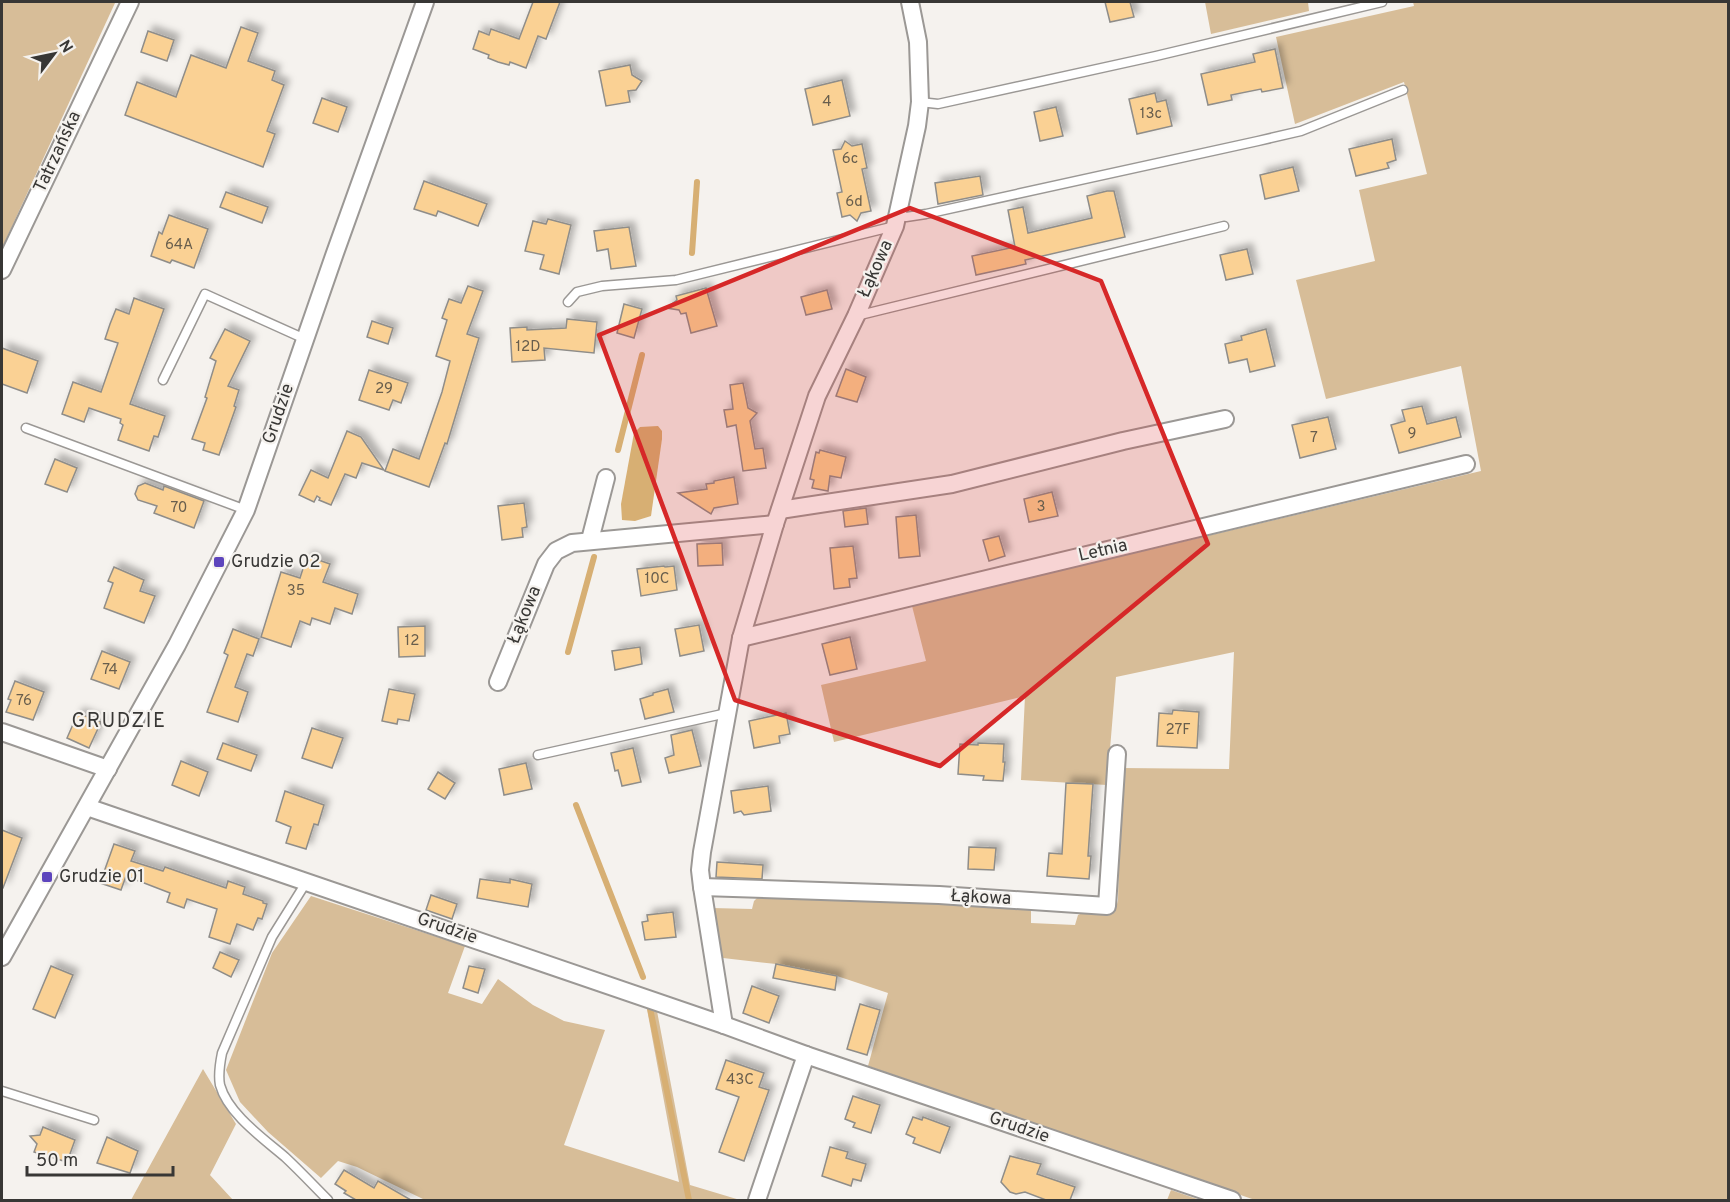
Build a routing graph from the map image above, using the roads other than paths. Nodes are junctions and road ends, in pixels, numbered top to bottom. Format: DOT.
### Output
graph roads {
  1 [pos="130,2"];
  2 [pos="425,2"];
  3 [pos="910,2"];
  4 [pos="1382,2"];
  5 [pos="1402,90"];
  6 [pos="920,102"];
  7 [pos="896,221"];
  8 [pos="1224,226"];
  9 [pos="2,270"];
  10 [pos="568,302"];
  11 [pos="856,316"];
  12 [pos="305,339"];
  13 [pos="164,380"];
  14 [pos="1225,419"];
  15 [pos="26,428"];
  16 [pos="1466,464"];
  17 [pos="606,478"];
  18 [pos="246,510"];
  19 [pos="777,517"];
  20 [pos="590,540"];
  21 [pos="741,638"];
  22 [pos="498,682"];
  23 [pos="727,713"];
  24 [pos="2,732"];
  25 [pos="1117,754"];
  26 [pos="538,755"];
  27 [pos="108,769"];
  28 [pos="87,807"];
  29 [pos="307,881"];
  30 [pos="702,887"];
  31 [pos="6,939"];
  32 [pos="2,957"];
  33 [pos="724,1025"];
  34 [pos="806,1055"];
  35 [pos="2,1091"];
  36 [pos="94,1120"];
  37 [pos="328,1200"];
  38 [pos="757,1200"];
  39 [pos="1232,1200"];
  1 -- 9 [label="street, Tatrzańska"];
  2 -- 12 [label="street, Grudzie"];
  3 -- 6 [label="street, Łąkowa"];
  4 -- 6 [label="lane"];
  5 -- 7 [label="lane"];
  6 -- 7 [label="street, Łąkowa"];
  7 -- 10 [label="lane"];
  7 -- 11 [label="street, Łąkowa"];
  8 -- 11 [label="lane"];
  11 -- 19 [label="street, Łąkowa"];
  12 -- 13 [label="lane"];
  12 -- 18 [label="street, Grudzie"];
  14 -- 19 [label="street"];
  15 -- 18 [label="lane"];
  16 -- 21 [label="street, Letnia"];
  17 -- 20 [label="street"];
  18 -- 27 [label="street, Grudzie"];
  19 -- 20 [label="street, Łąkowa"];
  19 -- 21 [label="street, Łąkowa"];
  20 -- 22 [label="street, Łąkowa"];
  21 -- 23 [label="street, Łąkowa"];
  23 -- 26 [label="lane"];
  23 -- 30 [label="street, Łąkowa"];
  24 -- 27 [label="street"];
  25 -- 30 [label="street, Łąkowa"];
  27 -- 28 [label="street, Grudzie"];
  28 -- 29 [label="street, Grudzie"];
  28 -- 31 [label="street, Grudzie"];
  29 -- 33 [label="street, Grudzie"];
  29 -- 37 [label="lane"];
  30 -- 33 [label="street, Łąkowa"];
  31 -- 32 [label="street, Grudzie"];
  33 -- 34 [label="street, Grudzie"];
  34 -- 38 [label="street"];
  34 -- 39 [label="street, Grudzie"];
  35 -- 36 [label="lane"];
}
